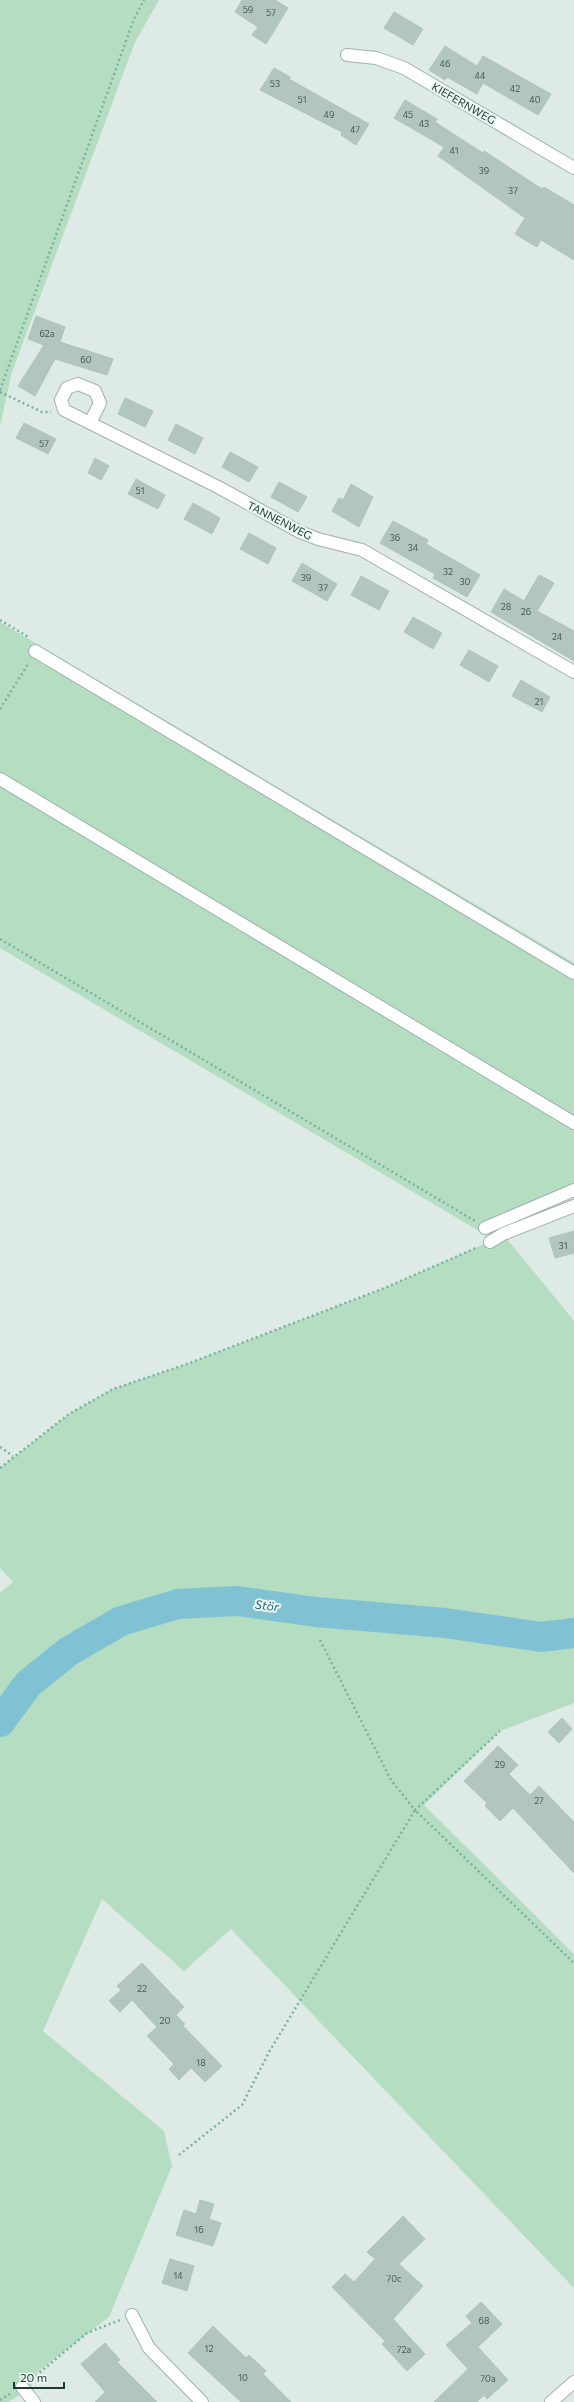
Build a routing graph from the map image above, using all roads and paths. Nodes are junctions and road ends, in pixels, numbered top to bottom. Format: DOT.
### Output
graph roads {
  1 [pos="144,0"];
  2 [pos="347,55"];
  3 [pos="574,168"];
  4 [pos="0,391"];
  5 [pos="64,410"];
  6 [pos="90,423"];
  7 [pos="35,651"];
  8 [pos="574,672"];
  9 [pos="0,709"];
  10 [pos="0,779"];
  11 [pos="0,939"];
  12 [pos="574,973"];
  13 [pos="574,1123"];
  14 [pos="574,1190"];
  15 [pos="574,1206"];
  16 [pos="486,1228"];
  17 [pos="490,1242"];
  18 [pos="0,1448"];
  19 [pos="13,1456"];
  20 [pos="0,1468"];
  21 [pos="320,1640"];
  22 [pos="500,1731"];
  23 [pos="415,1810"];
  24 [pos="574,1963"];
  25 [pos="179,2155"];
  26 [pos="132,2315"];
  27 [pos="574,2382"];
  28 [pos="22,2387"];
  29 [pos="34,2402"];
  30 [pos="202,2402"];
  31 [pos="551,2402"];
  1 -- 4 [label="path"];
  2 -- 3 [label="street, KIEFERNWEG"];
  4 -- 5 [label="path"];
  5 -- 6 [label="street, TANNENWEG"];
  5 -- 6 [label="street"];
  6 -- 8 [label="street, TANNENWEG"];
  7 -- 9 [label="path"];
  7 -- 12 [label="street"];
  10 -- 13 [label="street"];
  11 -- 16 [label="path"];
  14 -- 16 [label="street"];
  15 -- 17 [label="street"];
  17 -- 19 [label="path"];
  18 -- 19 [label="path"];
  19 -- 20 [label="path"];
  21 -- 23 [label="path"];
  22 -- 23 [label="path"];
  23 -- 24 [label="path"];
  23 -- 25 [label="path"];
  26 -- 28 [label="path"];
  26 -- 30 [label="street"];
  27 -- 31 [label="street"];
  28 -- 29 [label="street"];
}
